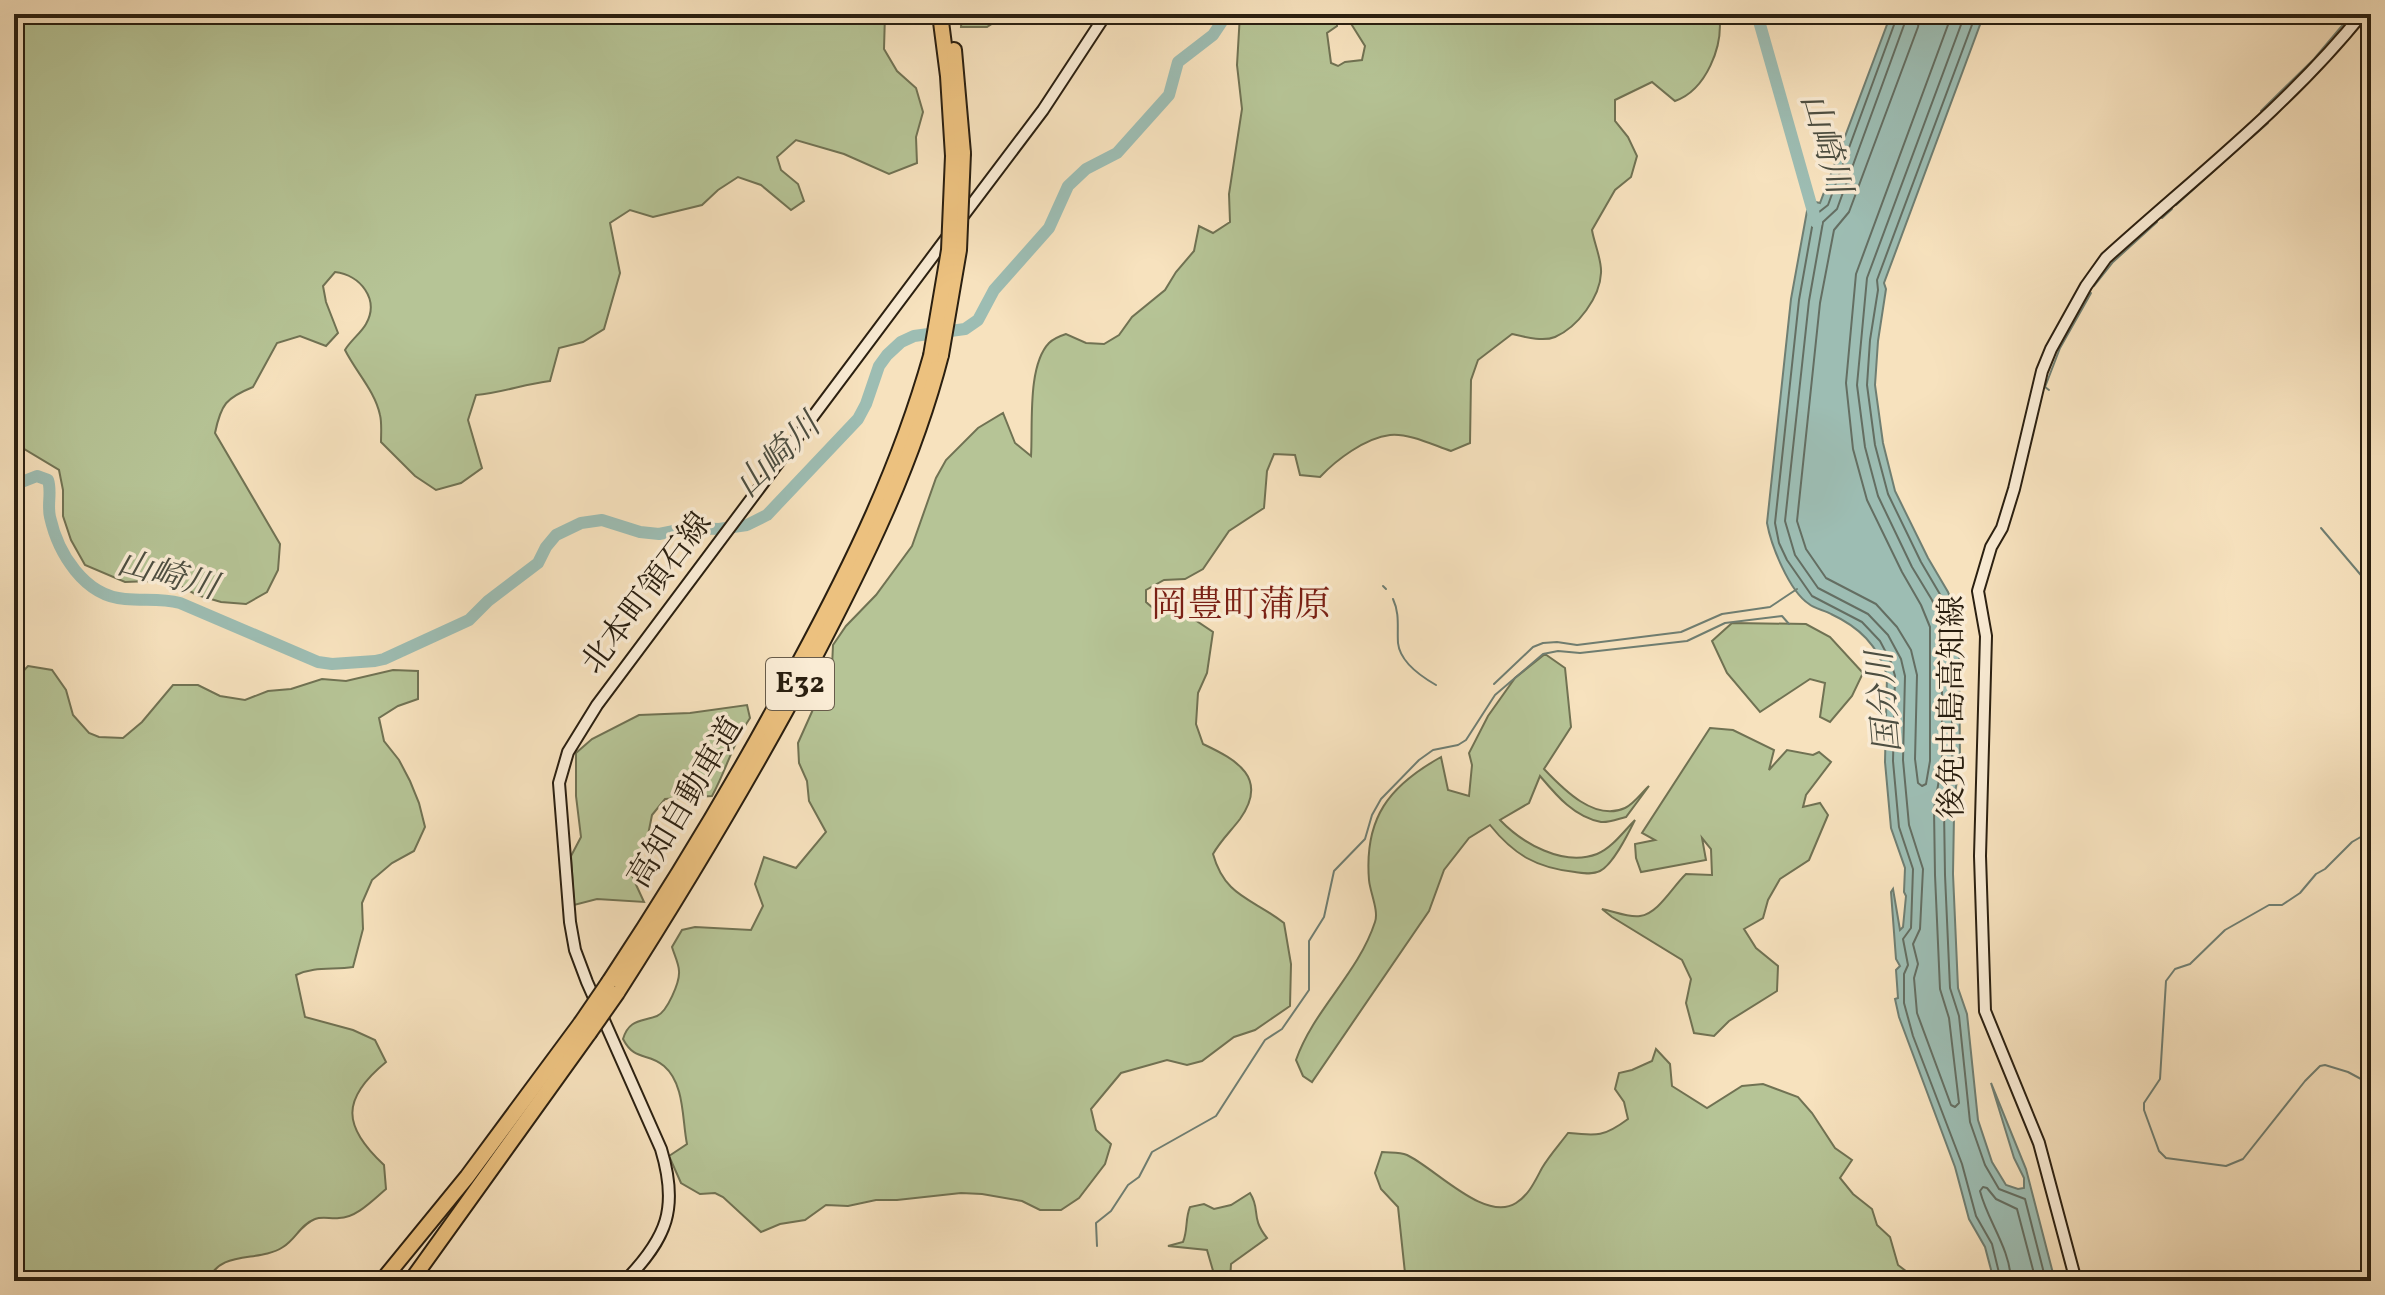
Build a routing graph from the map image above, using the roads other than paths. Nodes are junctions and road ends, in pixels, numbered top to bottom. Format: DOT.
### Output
graph roads {
  1 [pos="940,14"];
  2 [pos="949,14"];
  3 [pos="1106,14"];
  4 [pos="2362,14"];
  5 [pos="958,155"];
  6 [pos="585,1028"];
  7 [pos="382,1281"];
  8 [pos="411,1281"];
  9 [pos="625,1281"];
  10 [pos="2076,1281"];
  1 -- 5 [label="highway, 高知自動車道 / E32"];
  2 -- 5 [label="highway, 高知自動車道 / E32"];
  3 -- 9 [label="main road, 北本町領石線"];
  4 -- 10 [label="main road, 後免中島高知線"];
  5 -- 6 [label="highway, 高知自動車道 / E32, bridge"];
  6 -- 7 [label="highway, 高知自動車道 / E32"];
  6 -- 8 [label="highway, 高知自動車道 / E32"];
}
